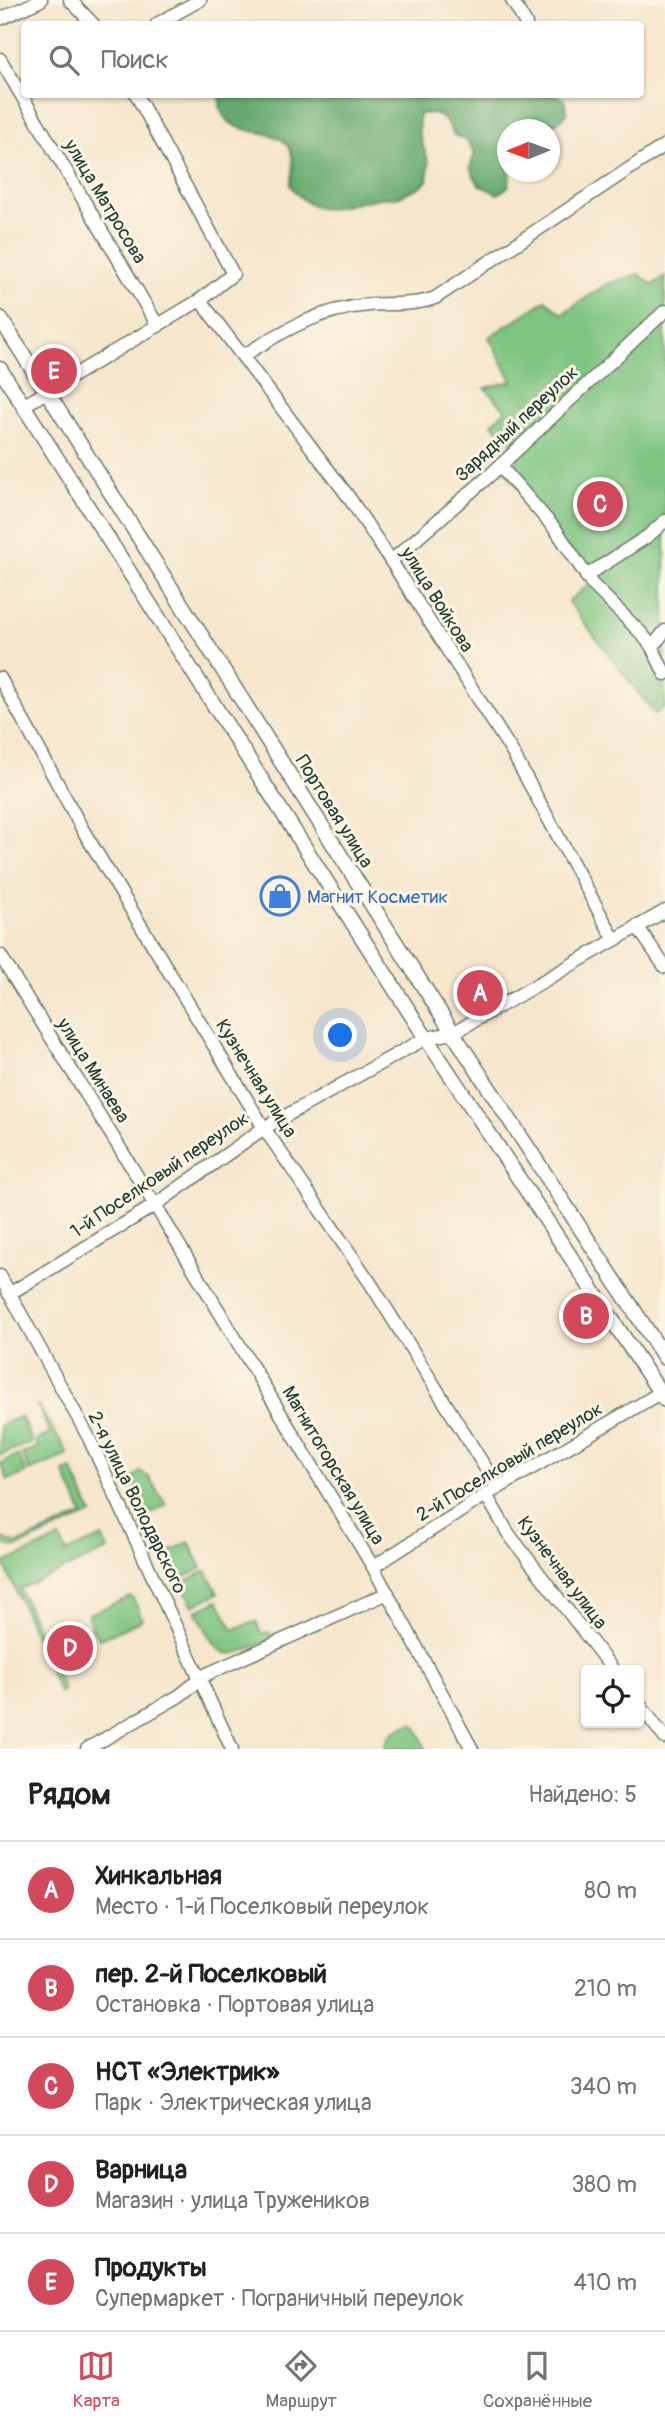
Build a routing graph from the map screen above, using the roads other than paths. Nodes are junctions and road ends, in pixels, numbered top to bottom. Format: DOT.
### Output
graph roads {
  1 [pos="41,0"];
  2 [pos="70,0"];
  3 [pos="200,0"];
  4 [pos="512,0"];
  5 [pos="0,19"];
  6 [pos="90,21"];
  7 [pos="162,21"];
  8 [pos="524,21"];
  9 [pos="0,59"];
  10 [pos="21,94"];
  11 [pos="23,98"];
  12 [pos="138,98"];
  13 [pos="665,145"];
  14 [pos="200,300"];
  15 [pos="665,311"];
  16 [pos="0,318"];
  17 [pos="158,326"];
  18 [pos="243,356"];
  19 [pos="0,369"];
  20 [pos="47,392"];
  21 [pos="23,406"];
  22 [pos="500,466"];
  23 [pos="665,521"];
  24 [pos="391,561"];
  25 [pos="586,576"];
  26 [pos="665,631"];
  27 [pos="652,647"];
  28 [pos="665,674"];
  29 [pos="0,678"];
  30 [pos="665,911"];
  31 [pos="637,926"];
  32 [pos="614,939"];
  33 [pos="0,955"];
  34 [pos="665,967"];
  35 [pos="453,1033"];
  36 [pos="426,1038"];
  37 [pos="264,1128"];
  38 [pos="155,1205"];
  39 [pos="0,1276"];
  40 [pos="9,1294"];
  41 [pos="665,1358"];
  42 [pos="663,1394"];
  43 [pos="492,1492"];
  44 [pos="373,1567"];
  45 [pos="388,1593"];
  46 [pos="609,1665"];
  47 [pos="201,1678"];
  48 [pos="644,1711"];
  49 [pos="665,1738"];
  50 [pos="87,1749"];
  51 [pos="232,1749"];
  52 [pos="472,1749"];
  1 -- 5 [label="street"];
  2 -- 6 [label="street"];
  3 -- 7 [label="street"];
  4 -- 8 [label="street"];
  9 -- 10 [label="street, улица Матросова"];
  11 -- 17 [label="street, улица Матросова"];
  12 -- 14 [label="street"];
  13 -- 18 [label="street"];
  14 -- 17 [label="street"];
  14 -- 18 [label="street, улица Войкова"];
  15 -- 22 [label="street, Зарядный переулок"];
  16 -- 20 [label="main road, Портовая улица"];
  17 -- 20 [label="street"];
  18 -- 24 [label="street, улица Войкова"];
  19 -- 21 [label="main road"];
  20 -- 21 [label="street"];
  20 -- 35 [label="main road, Портовая улица"];
  21 -- 36 [label="main road"];
  22 -- 24 [label="street, Зарядный переулок"];
  22 -- 25 [label="street"];
  23 -- 25 [label="street"];
  24 -- 32 [label="street, улица Войкова"];
  25 -- 27 [label="street"];
  26 -- 27 [label="street"];
  27 -- 28 [label="street"];
  29 -- 37 [label="street, Кузнечная улица"];
  30 -- 31 [label="street, 1-й Поселковый переулок"];
  31 -- 32 [label="street, 1-й Поселковый переулок"];
  31 -- 34 [label="street"];
  32 -- 35 [label="street, 1-й Поселковый переулок"];
  33 -- 38 [label="street, улица Минаева"];
  35 -- 36 [label="street, 1-й Поселковый переулок"];
  35 -- 41 [label="main road, Портовая улица"];
  36 -- 37 [label="street, 1-й Поселковый переулок"];
  36 -- 42 [label="main road"];
  37 -- 38 [label="street, 1-й Поселковый переулок"];
  37 -- 43 [label="street, Кузнечная улица"];
  38 -- 40 [label="street, 1-й Поселковый переулок"];
  38 -- 44 [label="street, Магнитогорская улица"];
  39 -- 40 [label="street, 2-я улица Володарского"];
  40 -- 47 [label="street, 2-я улица Володарского"];
  42 -- 43 [label="street, 2-й Поселковый переулок"];
  43 -- 44 [label="street, 2-й Поселковый переулок"];
  43 -- 46 [label="street, Кузнечная улица"];
  44 -- 45 [label="street, Магнитогорская улица"];
  45 -- 47 [label="street"];
  45 -- 52 [label="street, Магнитогорская улица"];
  47 -- 50 [label="street"];
  47 -- 51 [label="street, 2-я улица Володарского"];
  48 -- 49 [label="street"];
}
